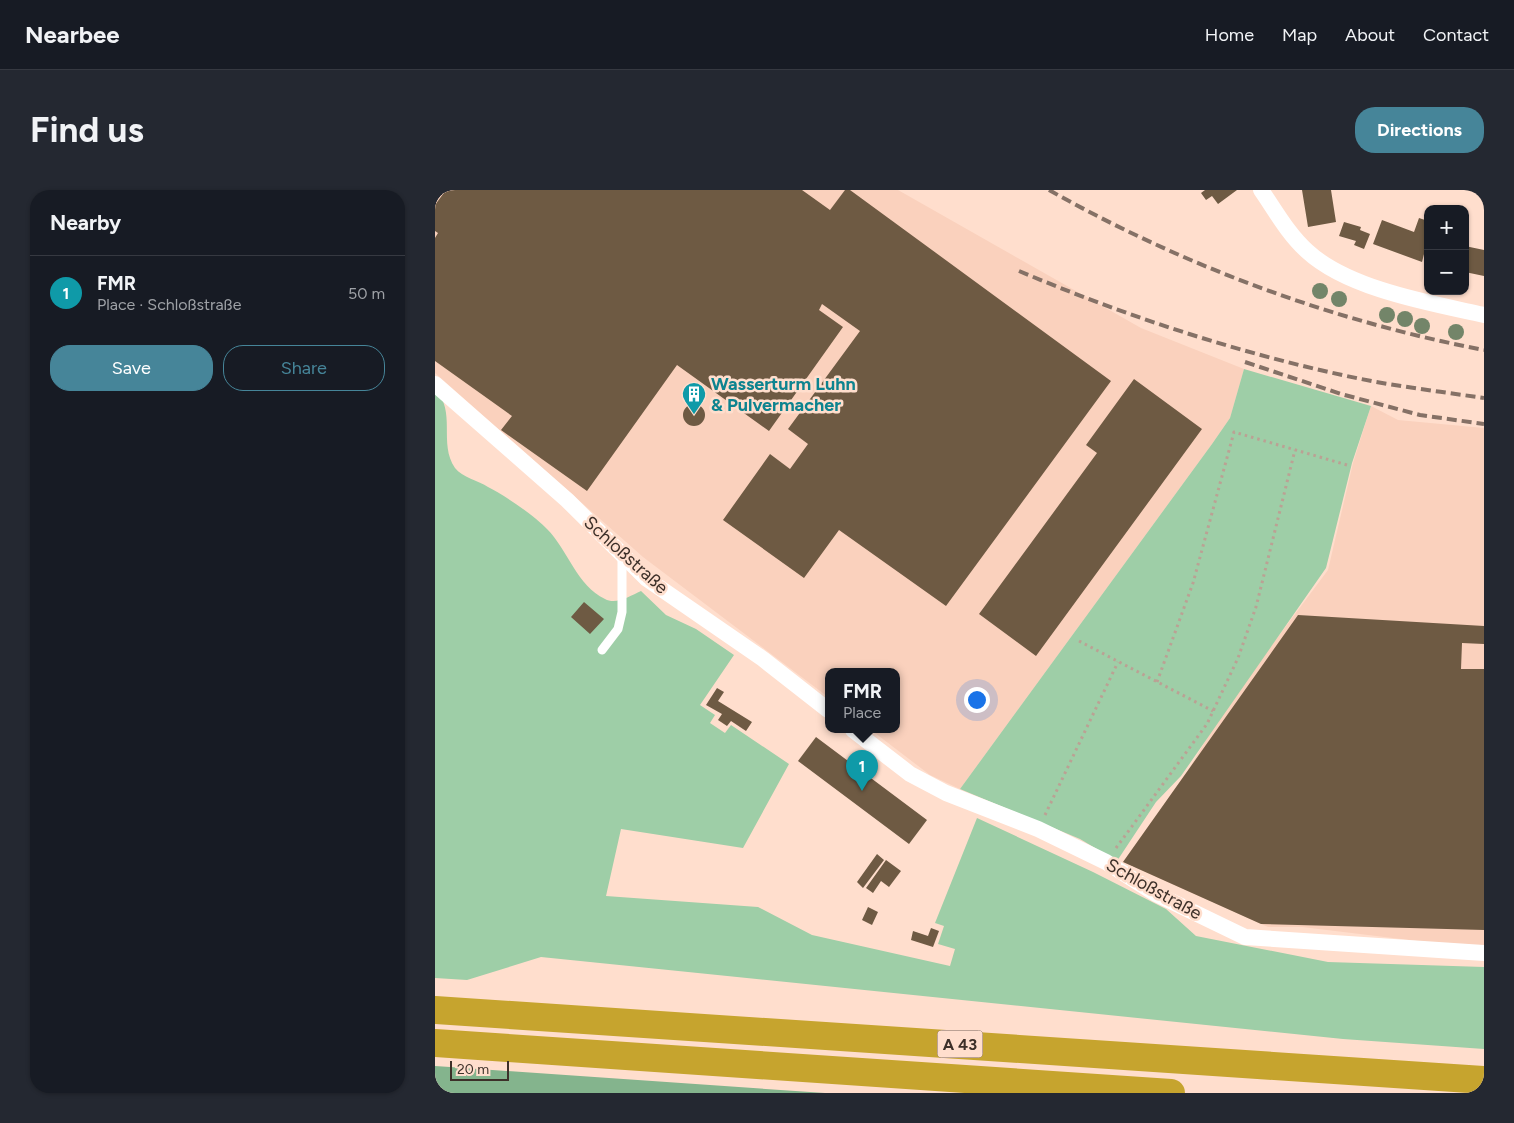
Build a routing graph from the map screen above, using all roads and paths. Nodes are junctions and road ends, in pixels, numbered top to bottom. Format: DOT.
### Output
graph roads {
  1 [pos="1261,190"];
  2 [pos="1484,315"];
  3 [pos="435,384"];
  4 [pos="1295,450"];
  5 [pos="1347,464"];
  6 [pos="621,554"];
  7 [pos="1079,641"];
  8 [pos="602,650"];
  9 [pos="1118,662"];
  10 [pos="1157,682"];
  11 [pos="825,708"];
  12 [pos="1213,711"];
  13 [pos="857,733"];
  14 [pos="1039,829"];
  15 [pos="1106,862"];
  16 [pos="1484,953"];
  17 [pos="435,1010"];
  18 [pos="435,1043"];
  19 [pos="1484,1080"];
  20 [pos="1171,1093"];
  1 -- 2 [label="street"];
  3 -- 6 [label="street, Schloßstraße"];
  4 -- 5 [label="path"];
  4 -- 10 [label="path"];
  4 -- 12 [label="path"];
  6 -- 8 [label="lane"];
  6 -- 11 [label="street, Schloßstraße"];
  7 -- 9 [label="path"];
  9 -- 10 [label="path"];
  9 -- 14 [label="path"];
  10 -- 12 [label="path"];
  12 -- 15 [label="path"];
  13 -- 14 [label="street, Schloßstraße"];
  14 -- 15 [label="street, Schloßstraße"];
  15 -- 16 [label="street, Schloßstraße"];
  17 -- 19 [label="highway, A 43"];
  18 -- 20 [label="highway, A 43"];
}
